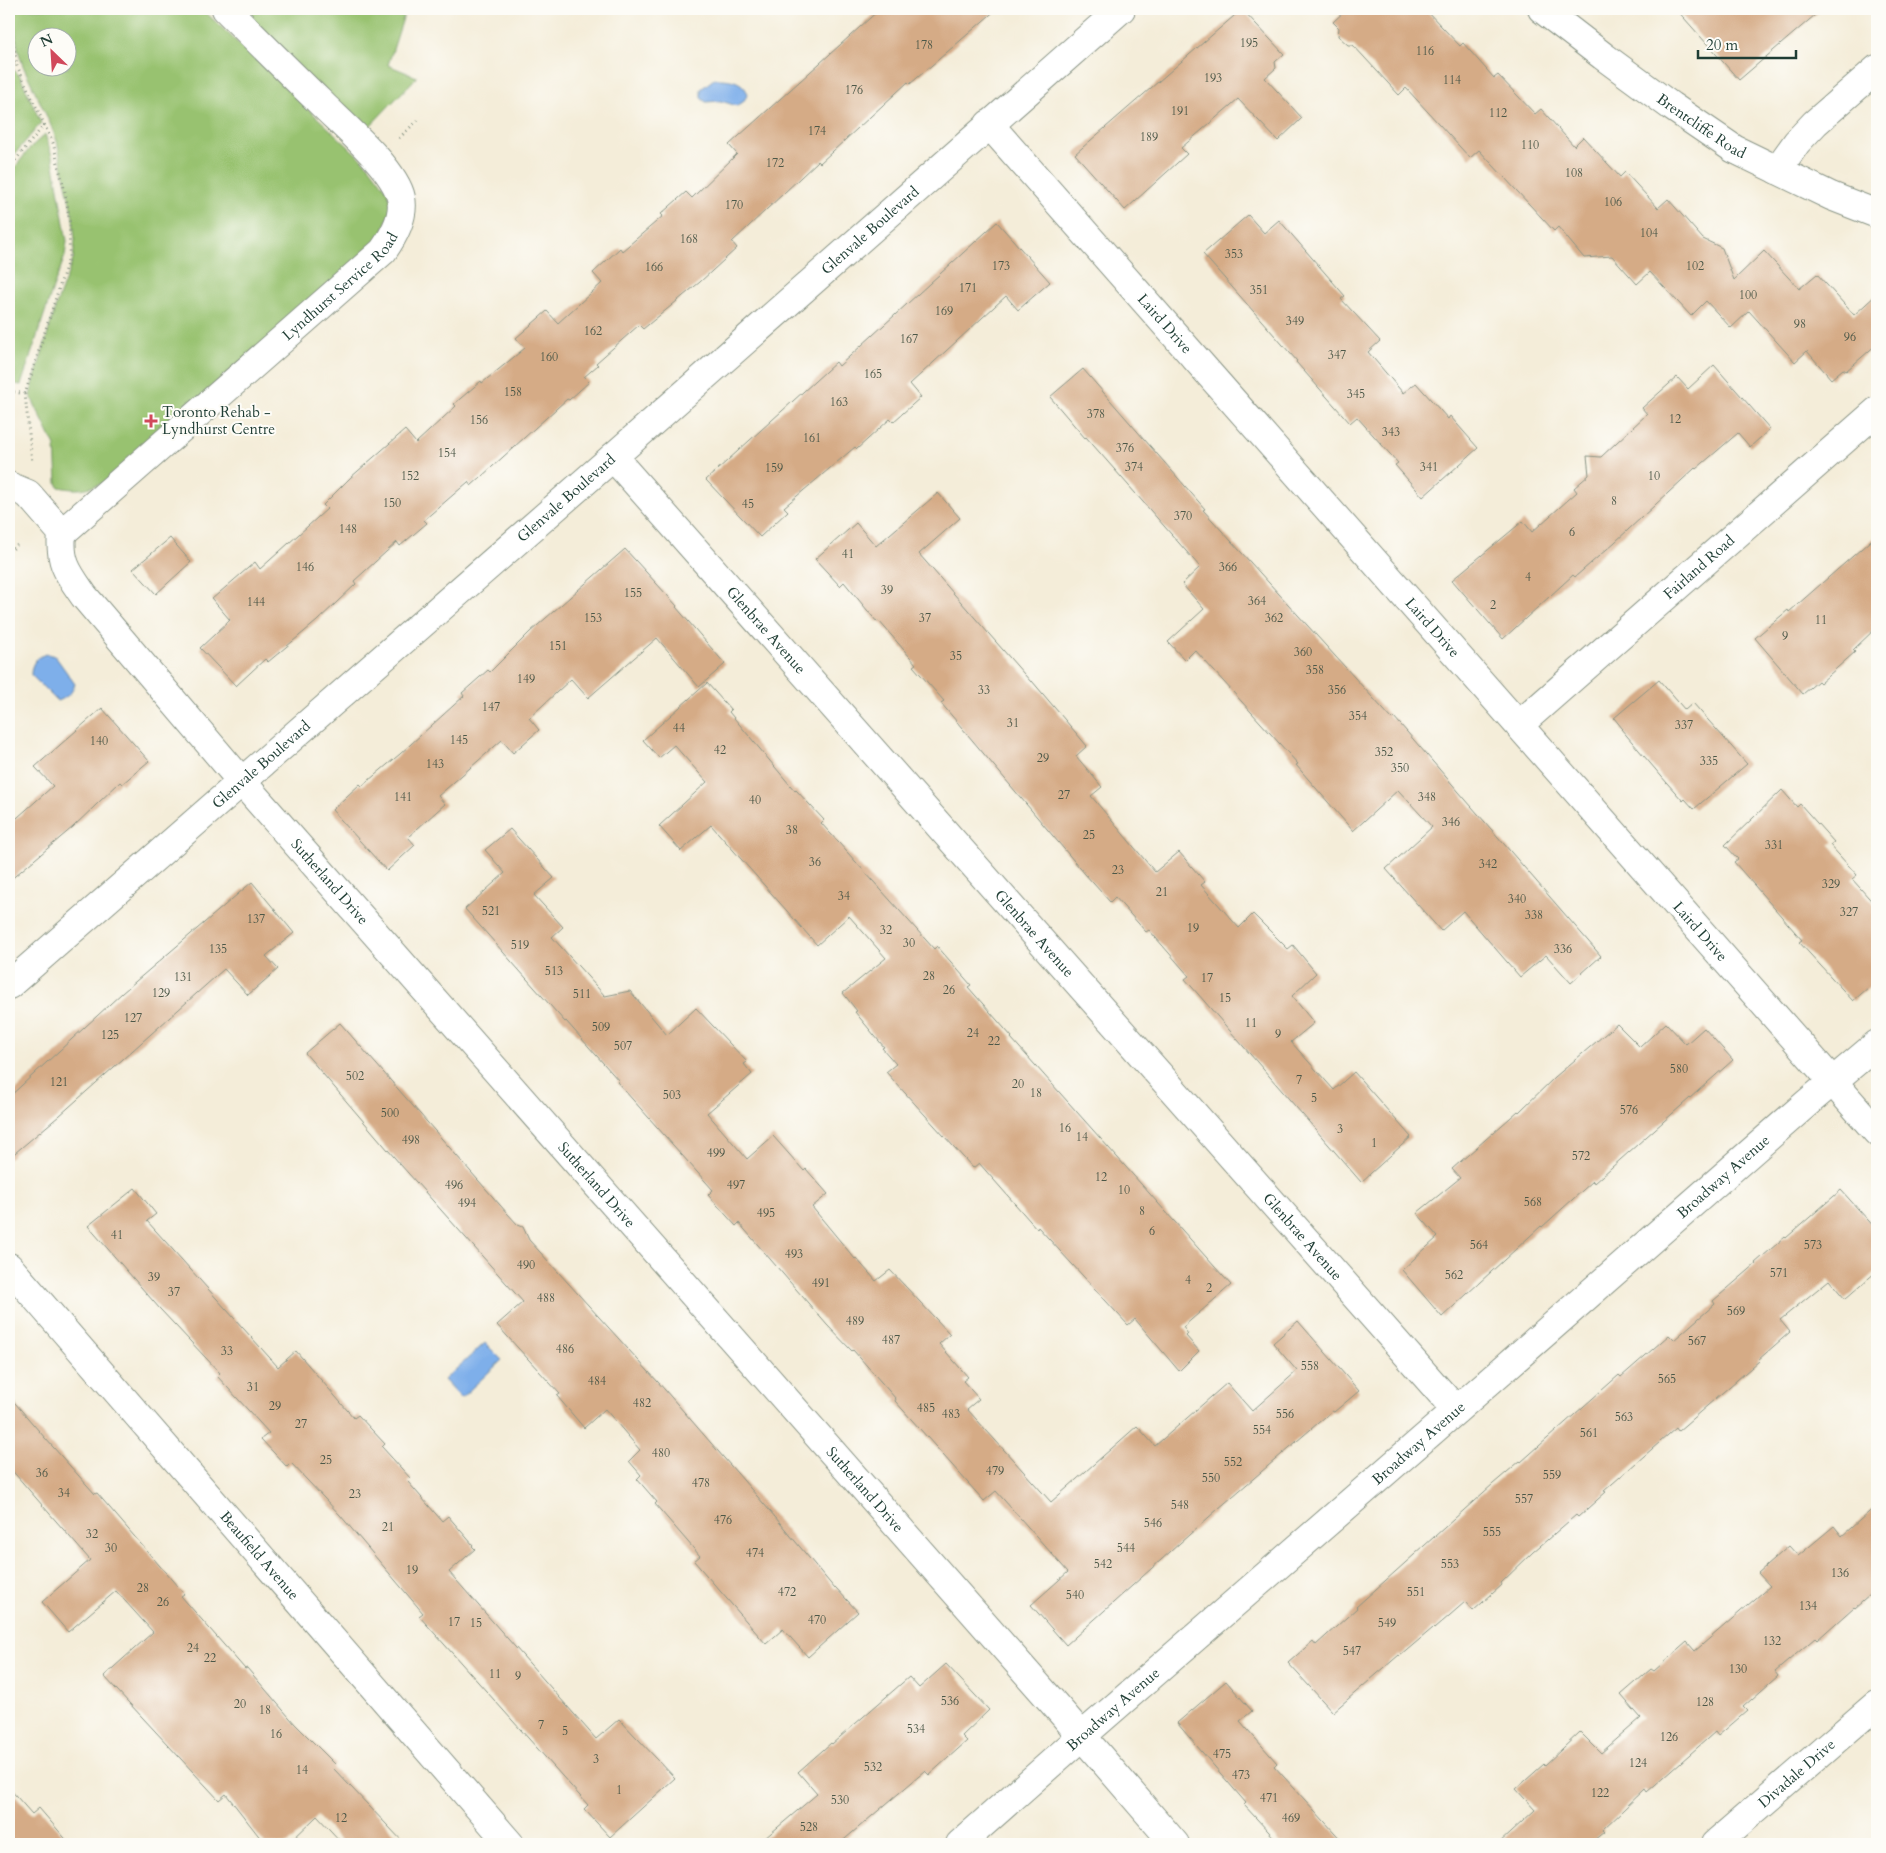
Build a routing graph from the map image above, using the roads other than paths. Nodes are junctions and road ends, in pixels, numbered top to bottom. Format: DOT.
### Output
graph roads {
  1 [pos="226,9"];
  2 [pos="1121,9"];
  3 [pos="1542,9"];
  4 [pos="1877,69"];
  5 [pos="989,124"];
  6 [pos="1777,170"];
  7 [pos="1877,214"];
  8 [pos="1877,411"];
  9 [pos="613,457"];
  10 [pos="27,498"];
  11 [pos="62,533"];
  12 [pos="1520,724"];
  13 [pos="242,782"];
  14 [pos="9,986"];
  15 [pos="1877,1044"];
  16 [pos="1833,1082"];
  17 [pos="1877,1132"];
  18 [pos="9,1267"];
  19 [pos="1456,1410"];
  20 [pos="1877,1704"];
  21 [pos="1082,1736"];
  22 [pos="510,1844"];
  23 [pos="960,1844"];
  24 [pos="1175,1844"];
  25 [pos="1715,1844"];
  1 -- 11 [label="street, Lyndhurst Service Road"];
  2 -- 5 [label="street, Glenvale Boulevard"];
  3 -- 6 [label="street, Brentcliffe Road"];
  4 -- 6 [label="street"];
  5 -- 9 [label="street, Glenvale Boulevard"];
  5 -- 12 [label="street, Laird Drive"];
  6 -- 7 [label="street, Brentcliffe Road"];
  8 -- 12 [label="street, Fairland Road"];
  9 -- 13 [label="street, Glenvale Boulevard"];
  9 -- 19 [label="street, Glenbrae Avenue"];
  10 -- 11 [label="street"];
  11 -- 13 [label="street, Sutherland Drive"];
  12 -- 16 [label="street, Laird Drive"];
  13 -- 14 [label="street, Glenvale Boulevard"];
  13 -- 21 [label="street, Sutherland Drive"];
  15 -- 16 [label="street, Broadway Avenue"];
  16 -- 17 [label="street, Laird Drive"];
  16 -- 19 [label="street, Broadway Avenue"];
  18 -- 22 [label="street, Beaufield Avenue"];
  19 -- 21 [label="street, Broadway Avenue"];
  20 -- 25 [label="street, Divadale Drive"];
  21 -- 23 [label="street, Broadway Avenue"];
  21 -- 24 [label="street, Sutherland Drive"];
}
